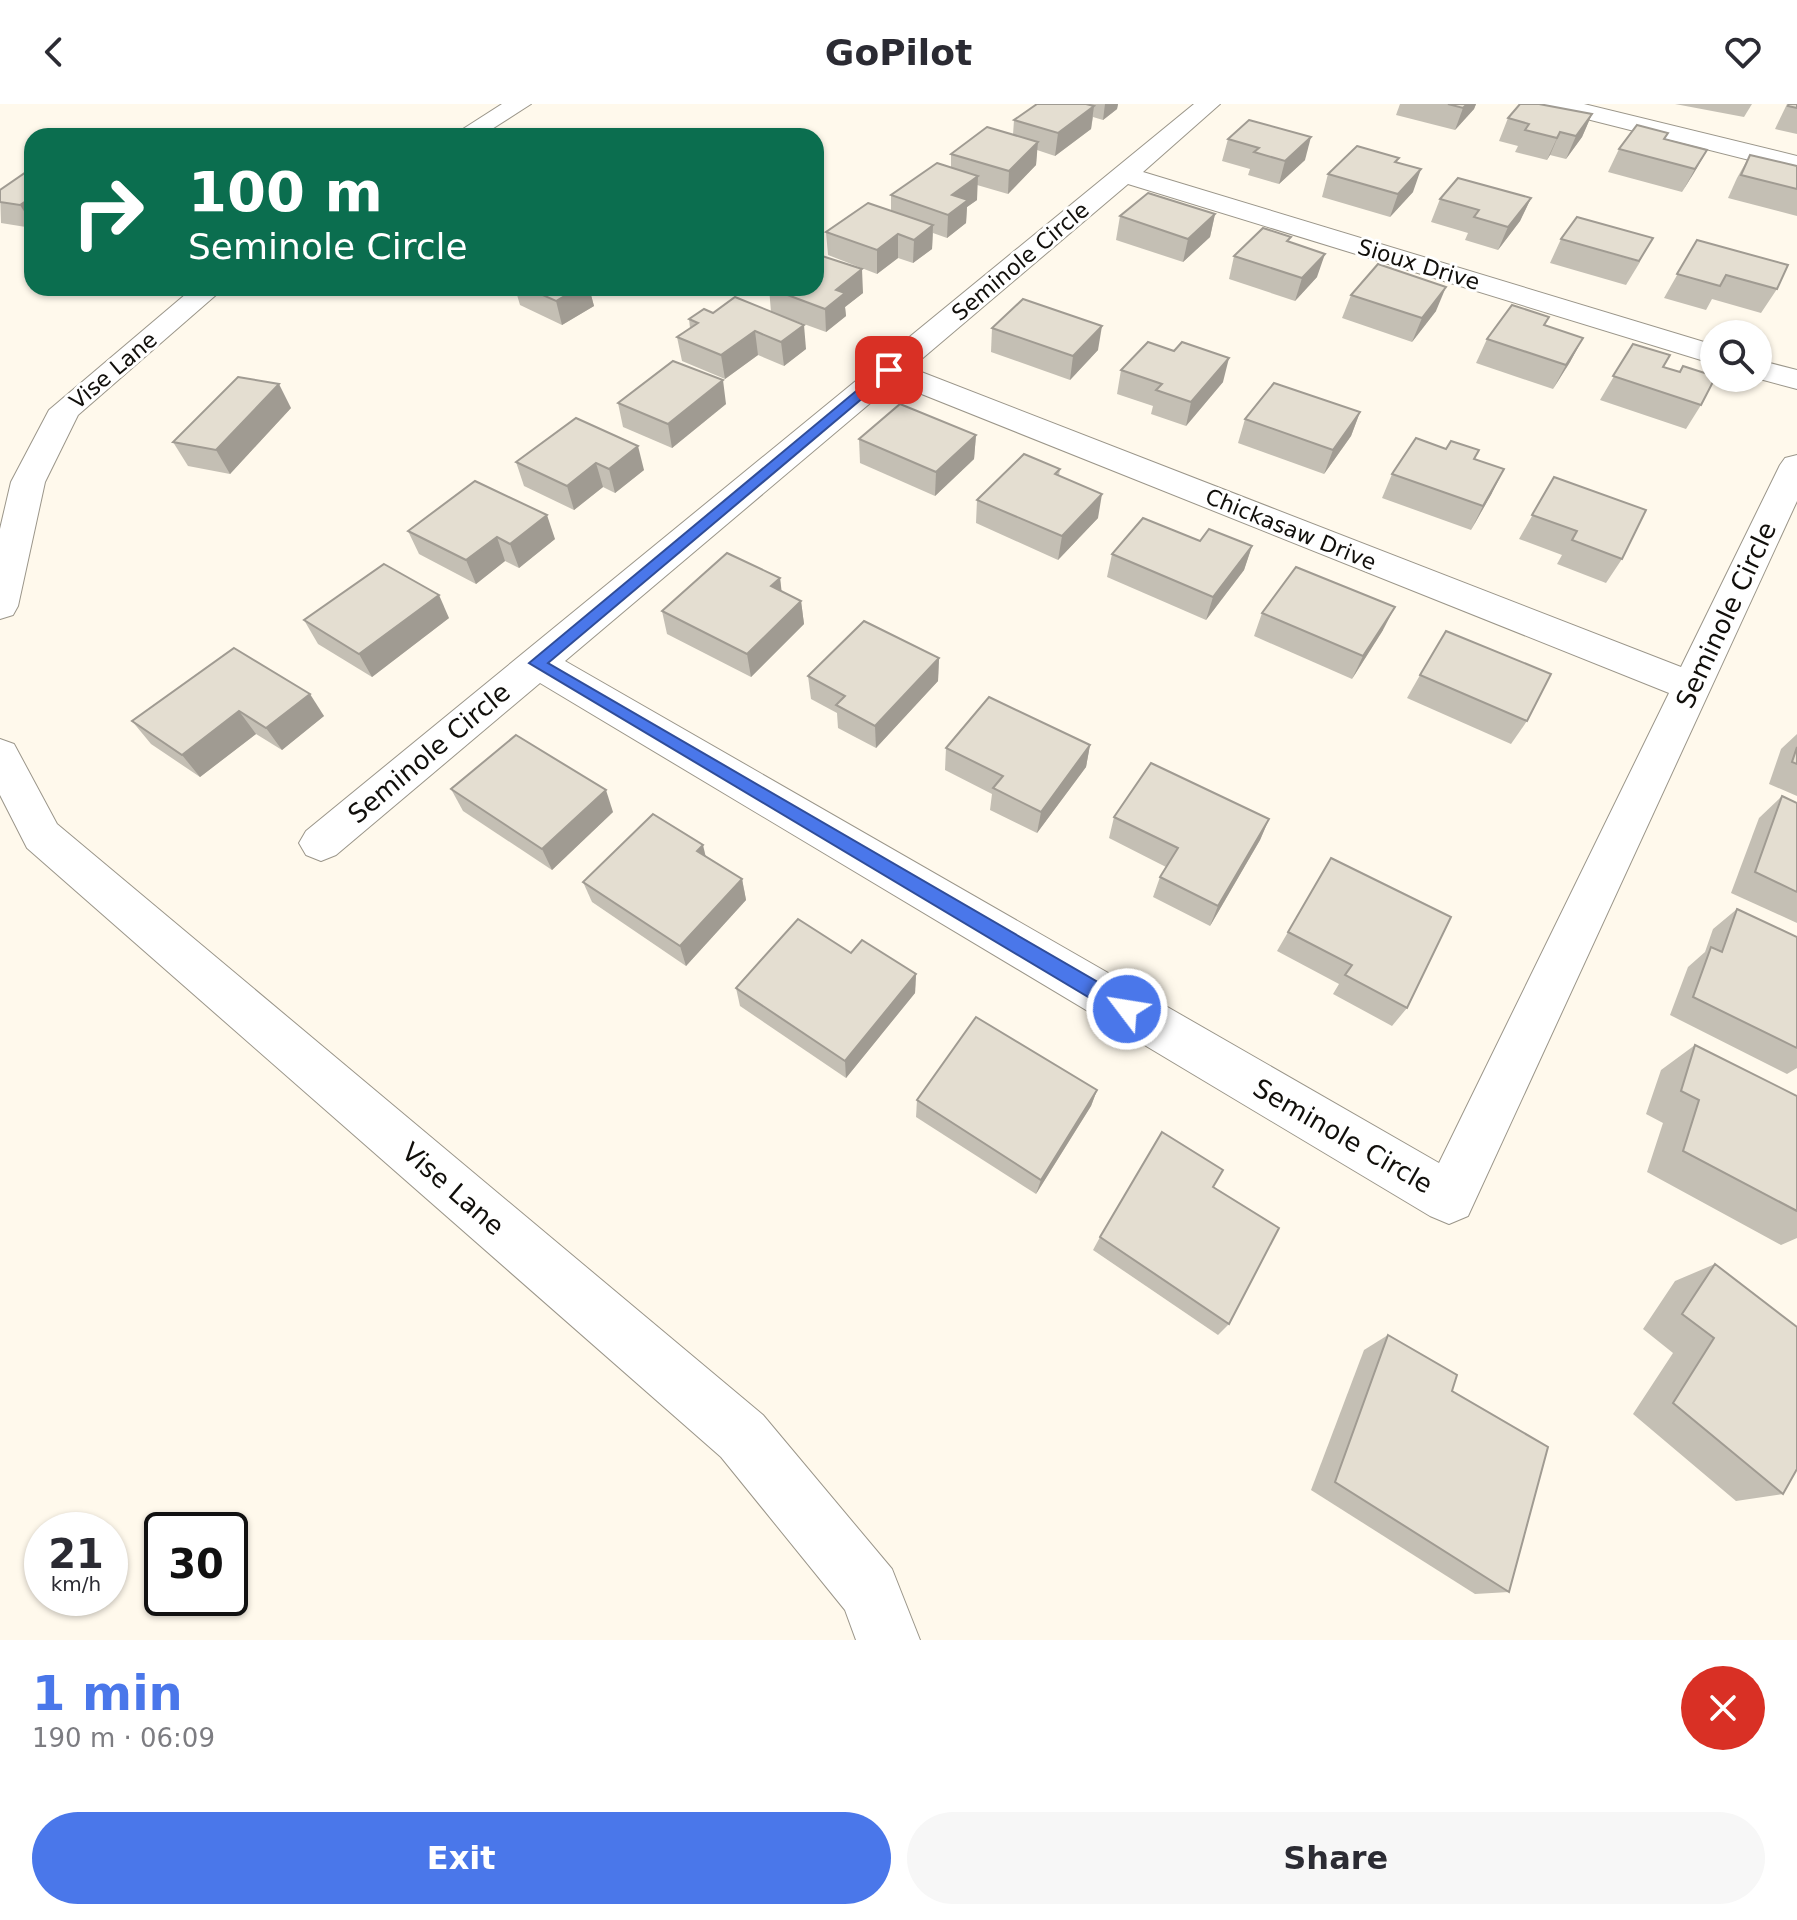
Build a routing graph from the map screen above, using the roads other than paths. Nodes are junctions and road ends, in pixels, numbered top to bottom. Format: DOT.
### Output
graph roads {
  1 [pos="519,104"];
  2 [pos="1208,104"];
  3 [pos="1555,104"];
  4 [pos="478,128"];
  5 [pos="1797,164"];
  6 [pos="1124,174"];
  7 [pos="200,296"];
  8 [pos="1700,351"];
  9 [pos="889,370"];
  10 [pos="1772,373"];
  11 [pos="1797,380"];
  12 [pos="1797,465"];
  13 [pos="0,606"];
  14 [pos="537,663"];
  15 [pos="1692,687"];
  16 [pos="0,755"];
  17 [pos="321,843"];
  18 [pos="888,1640"];
  1 -- 4 [label="street"];
  2 -- 6 [label="street, Seminole Circle"];
  3 -- 5 [label="street"];
  6 -- 8 [label="street, Sioux Drive"];
  6 -- 9 [label="street, Seminole Circle"];
  7 -- 13 [label="street, Vise Lane"];
  9 -- 14 [label="street, Seminole Circle"];
  9 -- 15 [label="street, Chickasaw Drive"];
  10 -- 11 [label="street"];
  12 -- 15 [label="street, Seminole Circle"];
  14 -- 15 [label="street, Seminole Circle"];
  14 -- 17 [label="street, Seminole Circle"];
  16 -- 18 [label="street, Vise Lane"];
}
